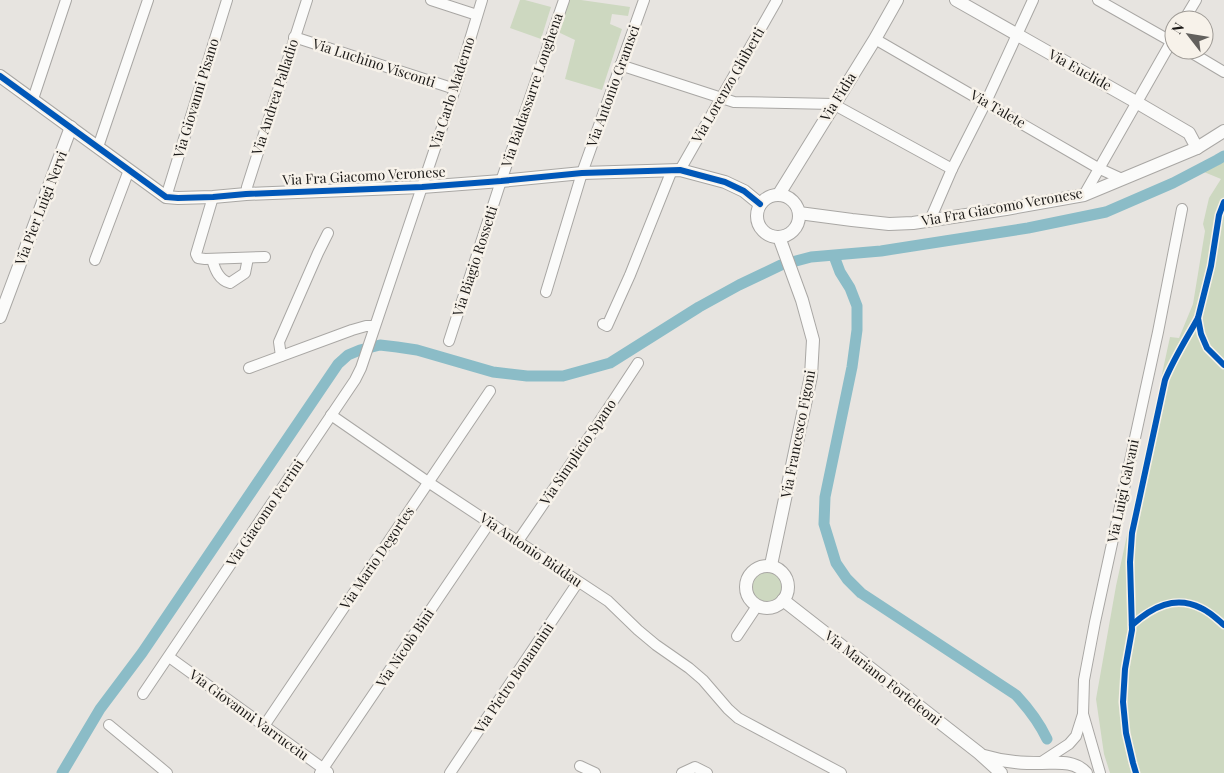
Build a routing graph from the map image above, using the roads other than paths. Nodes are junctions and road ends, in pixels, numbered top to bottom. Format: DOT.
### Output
graph roads {
  1 [pos="66,0"];
  2 [pos="148,0"];
  3 [pos="227,0"];
  4 [pos="307,0"];
  5 [pos="431,0"];
  6 [pos="482,0"];
  7 [pos="564,0"];
  8 [pos="644,0"];
  9 [pos="777,0"];
  10 [pos="897,0"];
  11 [pos="956,0"];
  12 [pos="1032,0"];
  13 [pos="1098,0"];
  14 [pos="477,15"];
  15 [pos="1017,35"];
  16 [pos="1164,35"];
  17 [pos="294,37"];
  18 [pos="875,39"];
  19 [pos="1164,55"];
  20 [pos="1204,60"];
  21 [pos="620,66"];
  22 [pos="1224,72"];
  23 [pos="0,76"];
  24 [pos="454,89"];
  25 [pos="721,98"];
  26 [pos="33,100"];
  27 [pos="986,102"];
  28 [pos="1136,102"];
  29 [pos="833,104"];
  30 [pos="71,127"];
  31 [pos="1224,131"];
  32 [pos="98,147"];
  33 [pos="1197,148"];
  34 [pos="1098,168"];
  35 [pos="952,169"];
  36 [pos="129,170"];
  37 [pos="676,170"];
  38 [pos="582,173"];
  39 [pos="1122,179"];
  40 [pos="500,181"];
  41 [pos="422,186"];
  42 [pos="246,194"];
  43 [pos="779,194"];
  44 [pos="1084,195"];
  45 [pos="166,197"];
  46 [pos="213,197"];
  47 [pos="760,204"];
  48 [pos="1182,209"];
  49 [pos="799,212"];
  50 [pos="930,220"];
  51 [pos="328,233"];
  52 [pos="779,237"];
  53 [pos="265,257"];
  54 [pos="248,258"];
  55 [pos="212,259"];
  56 [pos="95,260"];
  57 [pos="546,292"];
  58 [pos="0,318"];
  59 [pos="603,324"];
  60 [pos="373,330"];
  61 [pos="449,342"];
  62 [pos="281,356"];
  63 [pos="638,363"];
  64 [pos="249,368"];
  65 [pos="490,392"];
  66 [pos="331,416"];
  67 [pos="428,482"];
  68 [pos="490,522"];
  69 [pos="518,541"];
  70 [pos="771,565"];
  71 [pos="578,582"];
  72 [pos="783,600"];
  73 [pos="757,606"];
  74 [pos="737,636"];
  75 [pos="169,657"];
  76 [pos="143,694"];
  77 [pos="1083,714"];
  78 [pos="109,725"];
  79 [pos="264,726"];
  80 [pos="982,755"];
  81 [pos="1040,763"];
  82 [pos="580,766"];
  83 [pos="324,772"];
  84 [pos="167,773"];
  85 [pos="450,773"];
  86 [pos="595,773"];
  87 [pos="682,773"];
  88 [pos="706,773"];
  89 [pos="841,773"];
  90 [pos="1001,773"];
  91 [pos="1022,773"];
  92 [pos="1086,773"];
  93 [pos="1100,773"];
  1 -- 26 [label="street"];
  2 -- 32 [label="street"];
  3 -- 45 [label="street, Via Giovanni Pisano"];
  4 -- 17 [label="street, Via Andrea Palladio"];
  5 -- 14 [label="street"];
  6 -- 14 [label="street, Via Carlo Maderno"];
  7 -- 40 [label="street, Via Baldassarre Longhena"];
  8 -- 21 [label="street, Via Antonio Gramsci"];
  9 -- 25 [label="street, Via Lorenzo Ghiberti"];
  10 -- 18 [label="street, Via Fidia"];
  11 -- 15 [label="street, Via Euclide"];
  12 -- 15 [label="street"];
  13 -- 16 [label="street"];
  14 -- 24 [label="street, Via Carlo Maderno"];
  15 -- 27 [label="street"];
  15 -- 28 [label="street, Via Euclide"];
  17 -- 24 [label="street, Via Luchino Visconti"];
  17 -- 42 [label="street, Via Andrea Palladio"];
  18 -- 27 [label="street, Via Talete"];
  18 -- 29 [label="street, Via Fidia"];
  19 -- 28 [label="street"];
  20 -- 22 [label="street"];
  21 -- 25 [label="street"];
  21 -- 38 [label="street, Via Antonio Gramsci"];
  23 -- 26 [label="street"];
  24 -- 41 [label="street, Via Carlo Maderno"];
  25 -- 29 [label="street"];
  25 -- 37 [label="street, Via Lorenzo Ghiberti"];
  26 -- 30 [label="street"];
  27 -- 34 [label="street, Via Talete"];
  27 -- 35 [label="street"];
  28 -- 33 [label="street, Via Euclide"];
  28 -- 34 [label="street"];
  29 -- 35 [label="street"];
  29 -- 43 [label="street, Via Fidia"];
  30 -- 32 [label="street"];
  30 -- 58 [label="street, Via Pier Luigi Nervi"];
  31 -- 33 [label="street"];
  32 -- 36 [label="street"];
  33 -- 39 [label="street, Via Fra Giacomo Veronese"];
  34 -- 39 [label="street, Via Talete"];
  34 -- 44 [label="street"];
  35 -- 50 [label="street"];
  36 -- 45 [label="street"];
  36 -- 56 [label="street"];
  37 -- 38 [label="street, Via Fra Giacomo Veronese"];
  37 -- 47 [label="street, Via Fra Giacomo Veronese"];
  37 -- 59 [label="street, Via Lorenzo Ghiberti"];
  38 -- 40 [label="street, Via Fra Giacomo Veronese"];
  38 -- 57 [label="street, Via Antonio Gramsci"];
  39 -- 44 [label="street, Via Fra Giacomo Veronese"];
  40 -- 41 [label="street, Via Fra Giacomo Veronese"];
  40 -- 61 [label="street, Via Biagio Rossetti"];
  41 -- 42 [label="street, Via Fra Giacomo Veronese"];
  41 -- 60 [label="street, Via Carlo Maderno"];
  42 -- 46 [label="street, Via Fra Giacomo Veronese"];
  43 -- 47 [label="street"];
  43 -- 49 [label="street"];
  44 -- 50 [label="street, Via Fra Giacomo Veronese"];
  45 -- 46 [label="street, Via Fra Giacomo Veronese"];
  46 -- 55 [label="street"];
  47 -- 52 [label="street"];
  48 -- 77 [label="street, Via Luigi Galvani"];
  49 -- 50 [label="street, Via Fra Giacomo Veronese"];
  49 -- 52 [label="street"];
  51 -- 62 [label="street"];
  52 -- 70 [label="street, Via Francesco Figoni"];
  53 -- 54 [label="street"];
  54 -- 55 [label="street"];
  54 -- 55 [label="street"];
  60 -- 62 [label="street"];
  60 -- 66 [label="street, Via Giacomo Ferrini"];
  62 -- 64 [label="street"];
  63 -- 69 [label="street, Via Simplicio Spano"];
  65 -- 67 [label="street, Via Mario Degortes"];
  66 -- 67 [label="street, Via Antonio Biddau"];
  66 -- 75 [label="street, Via Giacomo Ferrini"];
  67 -- 68 [label="street, Via Antonio Biddau"];
  67 -- 79 [label="street, Via Mario Degortes"];
  68 -- 69 [label="street, Via Antonio Biddau"];
  68 -- 83 [label="street, Via Nicolò Bini"];
  69 -- 71 [label="street, Via Antonio Biddau"];
  70 -- 72 [label="street"];
  70 -- 73 [label="street"];
  71 -- 85 [label="street, Via Pietro Bonannini"];
  71 -- 89 [label="street, Via Antonio Biddau"];
  72 -- 73 [label="street"];
  72 -- 80 [label="street, Via Mariano Forteleoni"];
  73 -- 74 [label="street"];
  75 -- 76 [label="street, Via Giacomo Ferrini"];
  75 -- 79 [label="street, Via Giovanni Varrucciu"];
  77 -- 81 [label="street"];
  77 -- 93 [label="street, Via Luigi Galvani"];
  78 -- 84 [label="street"];
  79 -- 83 [label="street, Via Giovanni Varrucciu"];
  80 -- 81 [label="street, Via Mariano Forteleoni"];
  80 -- 90 [label="street, Via Mariano Forteleoni"];
  81 -- 91 [label="street"];
  81 -- 92 [label="street"];
  82 -- 86 [label="street"];
  87 -- 88 [label="street"];
}
